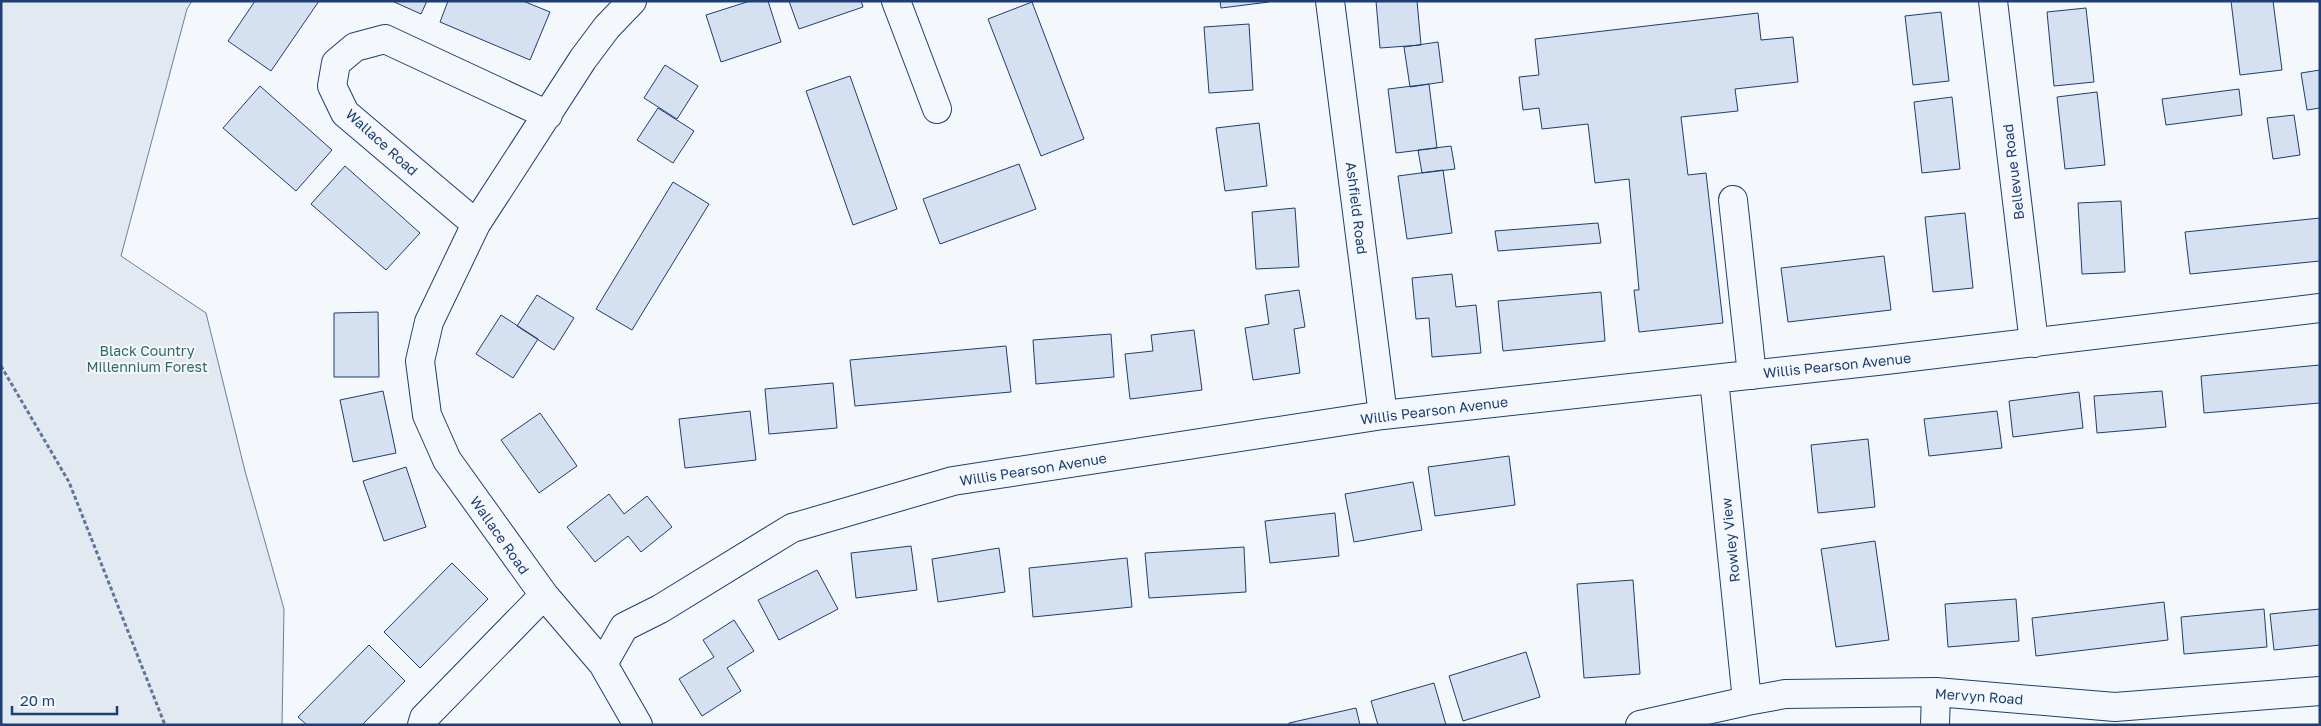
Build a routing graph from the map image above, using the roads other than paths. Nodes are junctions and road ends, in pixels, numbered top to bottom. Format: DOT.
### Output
graph roads {
  1 [pos="632,1"];
  2 [pos="896,1"];
  3 [pos="1330,1"];
  4 [pos="1993,1"];
  5 [pos="937,109"];
  6 [pos="548,114"];
  7 [pos="1733,200"];
  8 [pos="476,224"];
  9 [pos="2320,308"];
  10 [pos="2034,343"];
  11 [pos="1752,375"];
  12 [pos="1714,379"];
  13 [pos="1383,415"];
  14 [pos="544,596"];
  15 [pos="603,664"];
  16 [pos="2320,691"];
  17 [pos="1936,692"];
  18 [pos="1747,701"];
  19 [pos="631,723"];
  20 [pos="422,725"];
  21 [pos="1640,725"];
  22 [pos="1935,725"];
  1 -- 6 [label="street, Wallace Road"];
  2 -- 5 [label="street"];
  3 -- 13 [label="street, Ashfield Road"];
  4 -- 10 [label="street, Bellevue Road"];
  6 -- 8 [label="street, Wallace Road"];
  6 -- 8 [label="street, Wallace Road"];
  7 -- 11 [label="street"];
  8 -- 14 [label="street, Wallace Road"];
  9 -- 10 [label="street, Willis Pearson Avenue"];
  10 -- 11 [label="street, Willis Pearson Avenue"];
  11 -- 12 [label="street, Willis Pearson Avenue"];
  12 -- 13 [label="street, Willis Pearson Avenue"];
  12 -- 18 [label="street, Rowley View"];
  13 -- 15 [label="street, Willis Pearson Avenue"];
  14 -- 15 [label="street, Wallace Road"];
  14 -- 20 [label="street"];
  15 -- 19 [label="street, Wallace Road"];
  16 -- 17 [label="street, Mervyn Road"];
  17 -- 18 [label="street, Mervyn Road"];
  17 -- 22 [label="street"];
  18 -- 21 [label="street, Mervyn Road"];
}
